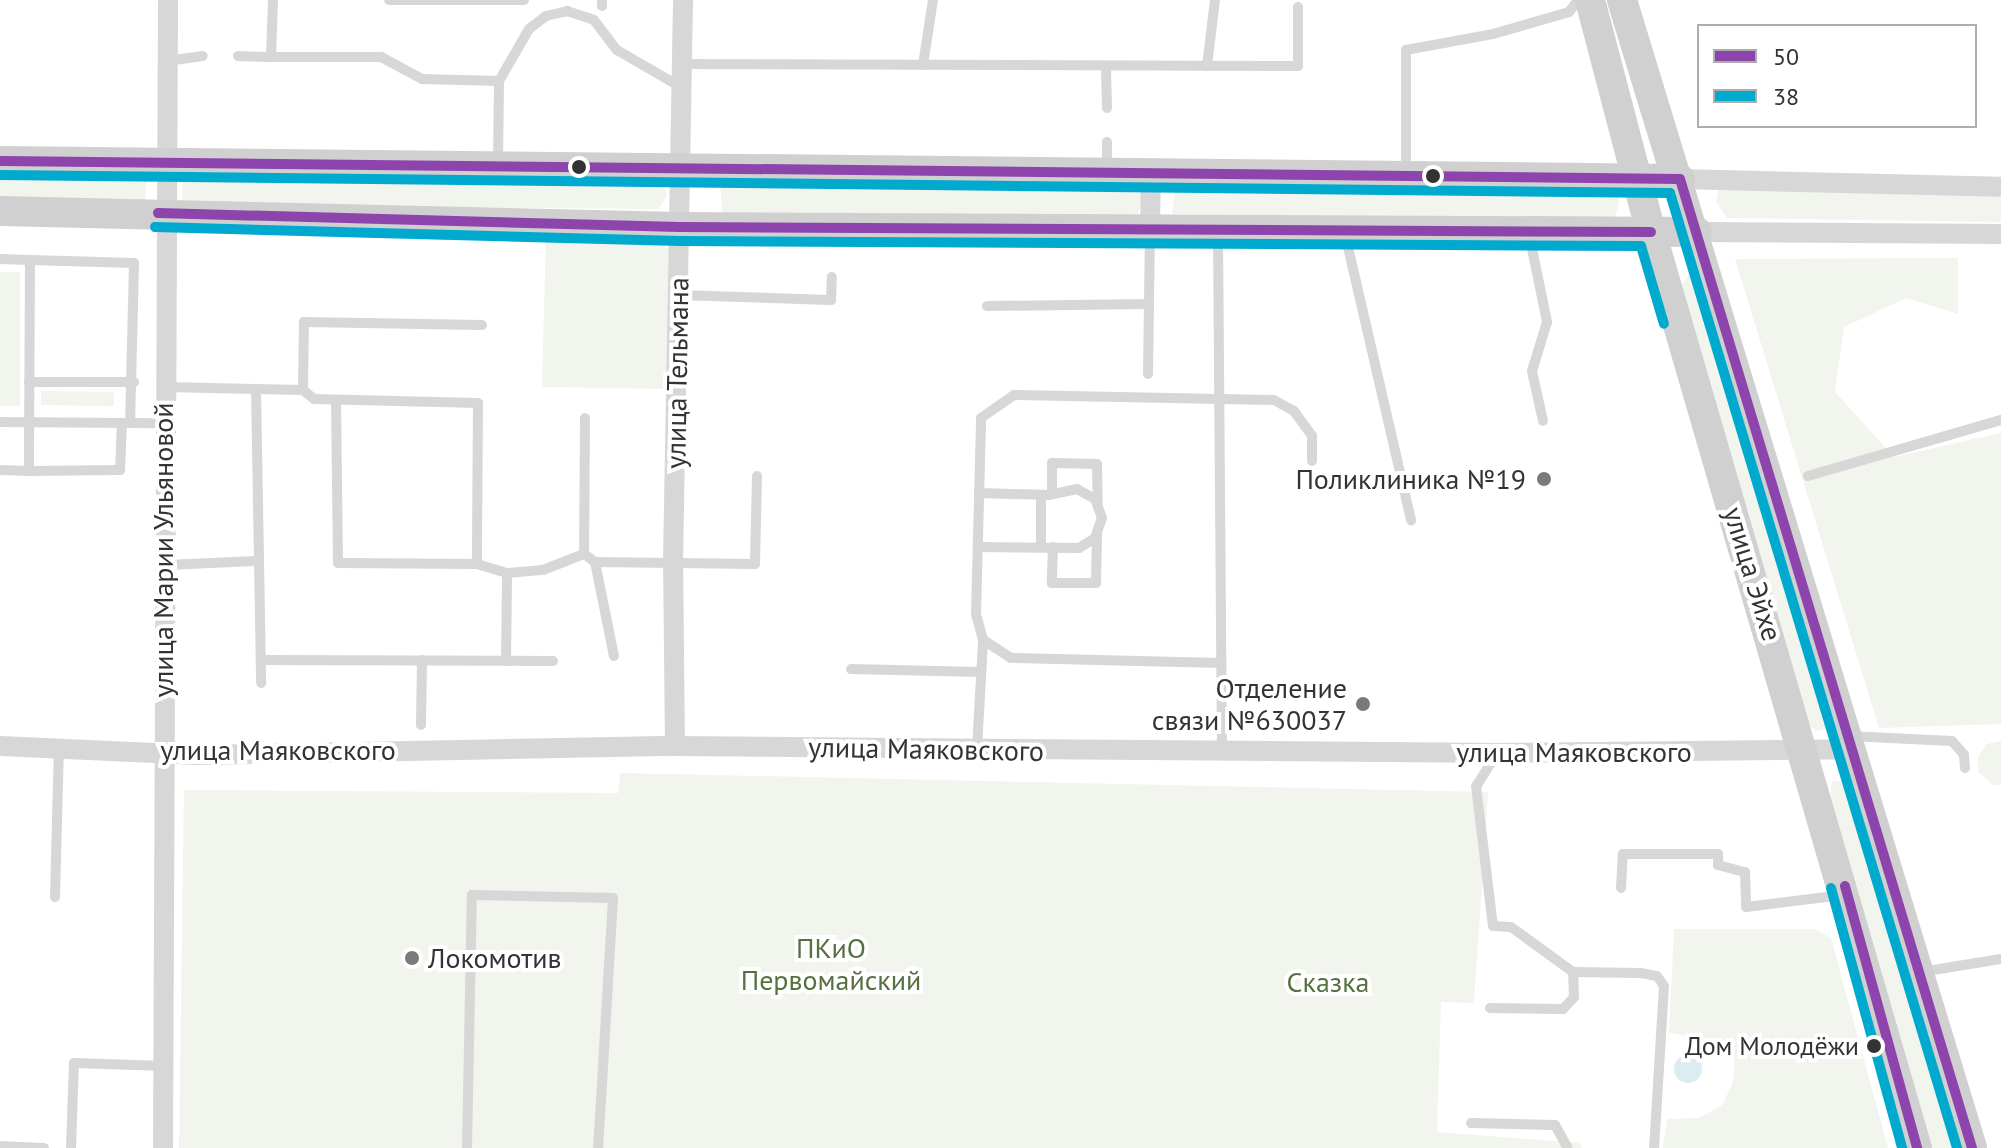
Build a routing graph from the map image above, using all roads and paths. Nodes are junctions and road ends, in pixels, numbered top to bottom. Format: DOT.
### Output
graph roads {
  1 [pos="168,0"];
  2 [pos="273,0"];
  3 [pos="389,0"];
  4 [pos="524,0"];
  5 [pos="683,0"];
  6 [pos="933,0"];
  7 [pos="1215,0"];
  8 [pos="1578,0"];
  9 [pos="1590,0"];
  10 [pos="1622,0"];
  11 [pos="1298,7"];
  12 [pos="203,56"];
  13 [pos="238,56"];
  14 [pos="271,57"];
  15 [pos="167,61"];
  16 [pos="678,64"];
  17 [pos="923,65"];
  18 [pos="1207,66"];
  19 [pos="1106,68"];
  20 [pos="499,81"];
  21 [pos="679,86"];
  22 [pos="1107,108"];
  23 [pos="0,161"];
  24 [pos="165,164"];
  25 [pos="498,167"];
  26 [pos="680,169"];
  27 [pos="1151,172"];
  28 [pos="1406,176"];
  29 [pos="1636,178"];
  30 [pos="1680,179"];
  31 [pos="2001,187"];
  32 [pos="0,211"];
  33 [pos="164,213"];
  34 [pos="1150,226"];
  35 [pos="680,227"];
  36 [pos="1218,228"];
  37 [pos="1529,232"];
  38 [pos="1651,232"];
  39 [pos="1697,232"];
  40 [pos="1345,234"];
  41 [pos="2001,234"];
  42 [pos="0,259"];
  43 [pos="30,260"];
  44 [pos="832,277"];
  45 [pos="679,295"];
  46 [pos="1148,304"];
  47 [pos="987,306"];
  48 [pos="482,325"];
  49 [pos="1148,374"];
  50 [pos="29,382"];
  51 [pos="134,382"];
  52 [pos="163,387"];
  53 [pos="256,389"];
  54 [pos="303,390"];
  55 [pos="1219,398"];
  56 [pos="336,400"];
  57 [pos="585,418"];
  58 [pos="2001,420"];
  59 [pos="1543,421"];
  60 [pos="0,422"];
  61 [pos="29,422"];
  62 [pos="126,423"];
  63 [pos="163,423"];
  64 [pos="1312,461"];
  65 [pos="0,470"];
  66 [pos="29,471"];
  67 [pos="757,476"];
  68 [pos="1808,476"];
  69 [pos="979,493"];
  70 [pos="1047,494"];
  71 [pos="1098,504"];
  72 [pos="1411,520"];
  73 [pos="1097,534"];
  74 [pos="978,547"];
  75 [pos="1047,547"];
  76 [pos="584,554"];
  77 [pos="259,561"];
  78 [pos="595,562"];
  79 [pos="673,563"];
  80 [pos="477,564"];
  81 [pos="163,565"];
  82 [pos="507,573"];
  83 [pos="983,640"];
  84 [pos="614,656"];
  85 [pos="261,660"];
  86 [pos="422,660"];
  87 [pos="506,661"];
  88 [pos="553,661"];
  89 [pos="1221,663"];
  90 [pos="851,669"];
  91 [pos="981,672"];
  92 [pos="261,683"];
  93 [pos="421,725"];
  94 [pos="1850,742"];
  95 [pos="0,746"];
  96 [pos="59,746"];
  97 [pos="675,746"];
  98 [pos="977,749"];
  99 [pos="161,750"];
  100 [pos="1222,751"];
  101 [pos="1805,751"];
  102 [pos="1497,753"];
  103 [pos="1965,768"];
  104 [pos="1621,888"];
  105 [pos="1848,895"];
  106 [pos="55,897"];
  107 [pos="2001,959"];
  108 [pos="1573,972"];
  109 [pos="1921,972"];
  110 [pos="1490,1008"];
  111 [pos="165,1066"];
  112 [pos="1471,1123"];
  113 [pos="0,1146"];
  114 [pos="44,1148"];
  115 [pos="71,1148"];
  116 [pos="163,1148"];
  117 [pos="467,1148"];
  118 [pos="598,1148"];
  119 [pos="1568,1148"];
  120 [pos="1654,1148"];
  121 [pos="1917,1148"];
  122 [pos="1972,1148"];
  1 -- 15 [label="street, улица Марии Ульяновой"];
  2 -- 14 [label="lane"];
  3 -- 4 [label="lane"];
  5 -- 16 [label="street, улица Тельмана"];
  6 -- 17 [label="lane"];
  7 -- 18 [label="lane"];
  8 -- 28 [label="lane"];
  9 -- 29 [label="street, улица Эйхе"];
  10 -- 30 [label="street, улица Эйхе"];
  11 -- 18 [label="lane"];
  12 -- 15 [label="lane"];
  13 -- 14 [label="lane"];
  14 -- 20 [label="lane"];
  15 -- 24 [label="street, улица Марии Ульяновой"];
  16 -- 17 [label="lane"];
  16 -- 21 [label="street, улица Тельмана"];
  17 -- 19 [label="lane"];
  18 -- 19 [label="lane"];
  19 -- 22 [label="lane"];
  20 -- 21 [label="lane"];
  20 -- 25 [label="lane"];
  21 -- 26 [label="street, улица Тельмана"];
  23 -- 24 [label="street"];
  24 -- 25 [label="street"];
  24 -- 33 [label="street, улица Марии Ульяновой"];
  25 -- 26 [label="street"];
  26 -- 27 [label="street"];
  26 -- 35 [label="street, улица Тельмана"];
  27 -- 28 [label="street"];
  27 -- 34 [label="street"];
  28 -- 29 [label="street"];
  29 -- 30 [label="street"];
  29 -- 38 [label="street, улица Эйхе"];
  30 -- 31 [label="street"];
  30 -- 39 [label="street, улица Эйхе"];
  32 -- 33 [label="street"];
  33 -- 35 [label="street"];
  33 -- 52 [label="street, улица Марии Ульяновой"];
  34 -- 35 [label="street"];
  34 -- 36 [label="street"];
  34 -- 46 [label="lane"];
  35 -- 45 [label="street, улица Тельмана"];
  36 -- 40 [label="street"];
  36 -- 55 [label="lane"];
  37 -- 38 [label="street"];
  37 -- 40 [label="street"];
  37 -- 59 [label="lane"];
  38 -- 39 [label="street"];
  38 -- 101 [label="street, улица Эйхе"];
  39 -- 41 [label="street"];
  39 -- 94 [label="street, улица Эйхе"];
  40 -- 72 [label="lane"];
  42 -- 43 [label="lane"];
  43 -- 50 [label="lane"];
  43 -- 51 [label="lane"];
  44 -- 45 [label="lane"];
  45 -- 79 [label="street, улица Тельмана"];
  46 -- 47 [label="lane"];
  46 -- 49 [label="lane"];
  48 -- 54 [label="lane"];
  50 -- 51 [label="lane"];
  50 -- 61 [label="lane"];
  51 -- 62 [label="lane"];
  52 -- 53 [label="lane"];
  52 -- 63 [label="street, улица Марии Ульяновой"];
  53 -- 54 [label="lane"];
  53 -- 77 [label="lane"];
  54 -- 56 [label="lane"];
  55 -- 64 [label="lane"];
  55 -- 69 [label="lane"];
  55 -- 89 [label="lane"];
  56 -- 80 [label="lane"];
  56 -- 80 [label="lane"];
  57 -- 76 [label="lane"];
  58 -- 68 [label="lane"];
  60 -- 61 [label="lane"];
  61 -- 62 [label="lane"];
  61 -- 66 [label="lane"];
  62 -- 63 [label="lane"];
  62 -- 66 [label="lane"];
  63 -- 81 [label="street, улица Марии Ульяновой"];
  65 -- 66 [label="lane"];
  67 -- 79 [label="lane"];
  69 -- 70 [label="lane"];
  69 -- 74 [label="lane"];
  70 -- 71 [label="lane"];
  70 -- 71 [label="lane"];
  70 -- 75 [label="lane"];
  71 -- 73 [label="lane"];
  73 -- 75 [label="lane"];
  73 -- 75 [label="lane"];
  74 -- 75 [label="lane"];
  74 -- 83 [label="lane"];
  76 -- 78 [label="lane"];
  76 -- 82 [label="lane"];
  77 -- 81 [label="lane"];
  77 -- 85 [label="lane"];
  78 -- 79 [label="lane"];
  78 -- 84 [label="lane"];
  79 -- 97 [label="street, улица Тельмана"];
  80 -- 82 [label="lane"];
  81 -- 99 [label="street, улица Марии Ульяновой"];
  82 -- 87 [label="lane"];
  83 -- 89 [label="lane"];
  83 -- 91 [label="lane"];
  85 -- 86 [label="lane"];
  85 -- 92 [label="lane"];
  86 -- 87 [label="lane"];
  86 -- 93 [label="lane"];
  87 -- 88 [label="lane"];
  89 -- 100 [label="lane"];
  90 -- 91 [label="lane"];
  91 -- 98 [label="lane"];
  94 -- 101 [label="street, улица Маяковского"];
  94 -- 103 [label="lane"];
  94 -- 109 [label="street, улица Эйхе"];
  95 -- 96 [label="street, улица Маяковского"];
  96 -- 99 [label="street, улица Маяковского"];
  96 -- 106 [label="lane"];
  97 -- 98 [label="street, улица Маяковского"];
  97 -- 99 [label="street, улица Маяковского"];
  98 -- 100 [label="street, улица Маяковского"];
  99 -- 111 [label="street, улица Марии Ульяновой"];
  100 -- 102 [label="street, улица Маяковского"];
  101 -- 102 [label="street, улица Маяковского"];
  101 -- 105 [label="street, улица Эйхе"];
  102 -- 108 [label="lane"];
  104 -- 105 [label="lane"];
  105 -- 121 [label="street, улица Эйхе"];
  107 -- 109 [label="lane"];
  108 -- 110 [label="lane"];
  108 -- 120 [label="lane"];
  109 -- 122 [label="street, улица Эйхе"];
  111 -- 115 [label="lane"];
  111 -- 116 [label="street, улица Марии Ульяновой"];
  112 -- 119 [label="lane"];
  113 -- 114 [label="lane"];
  117 -- 118 [label="lane"];
}
